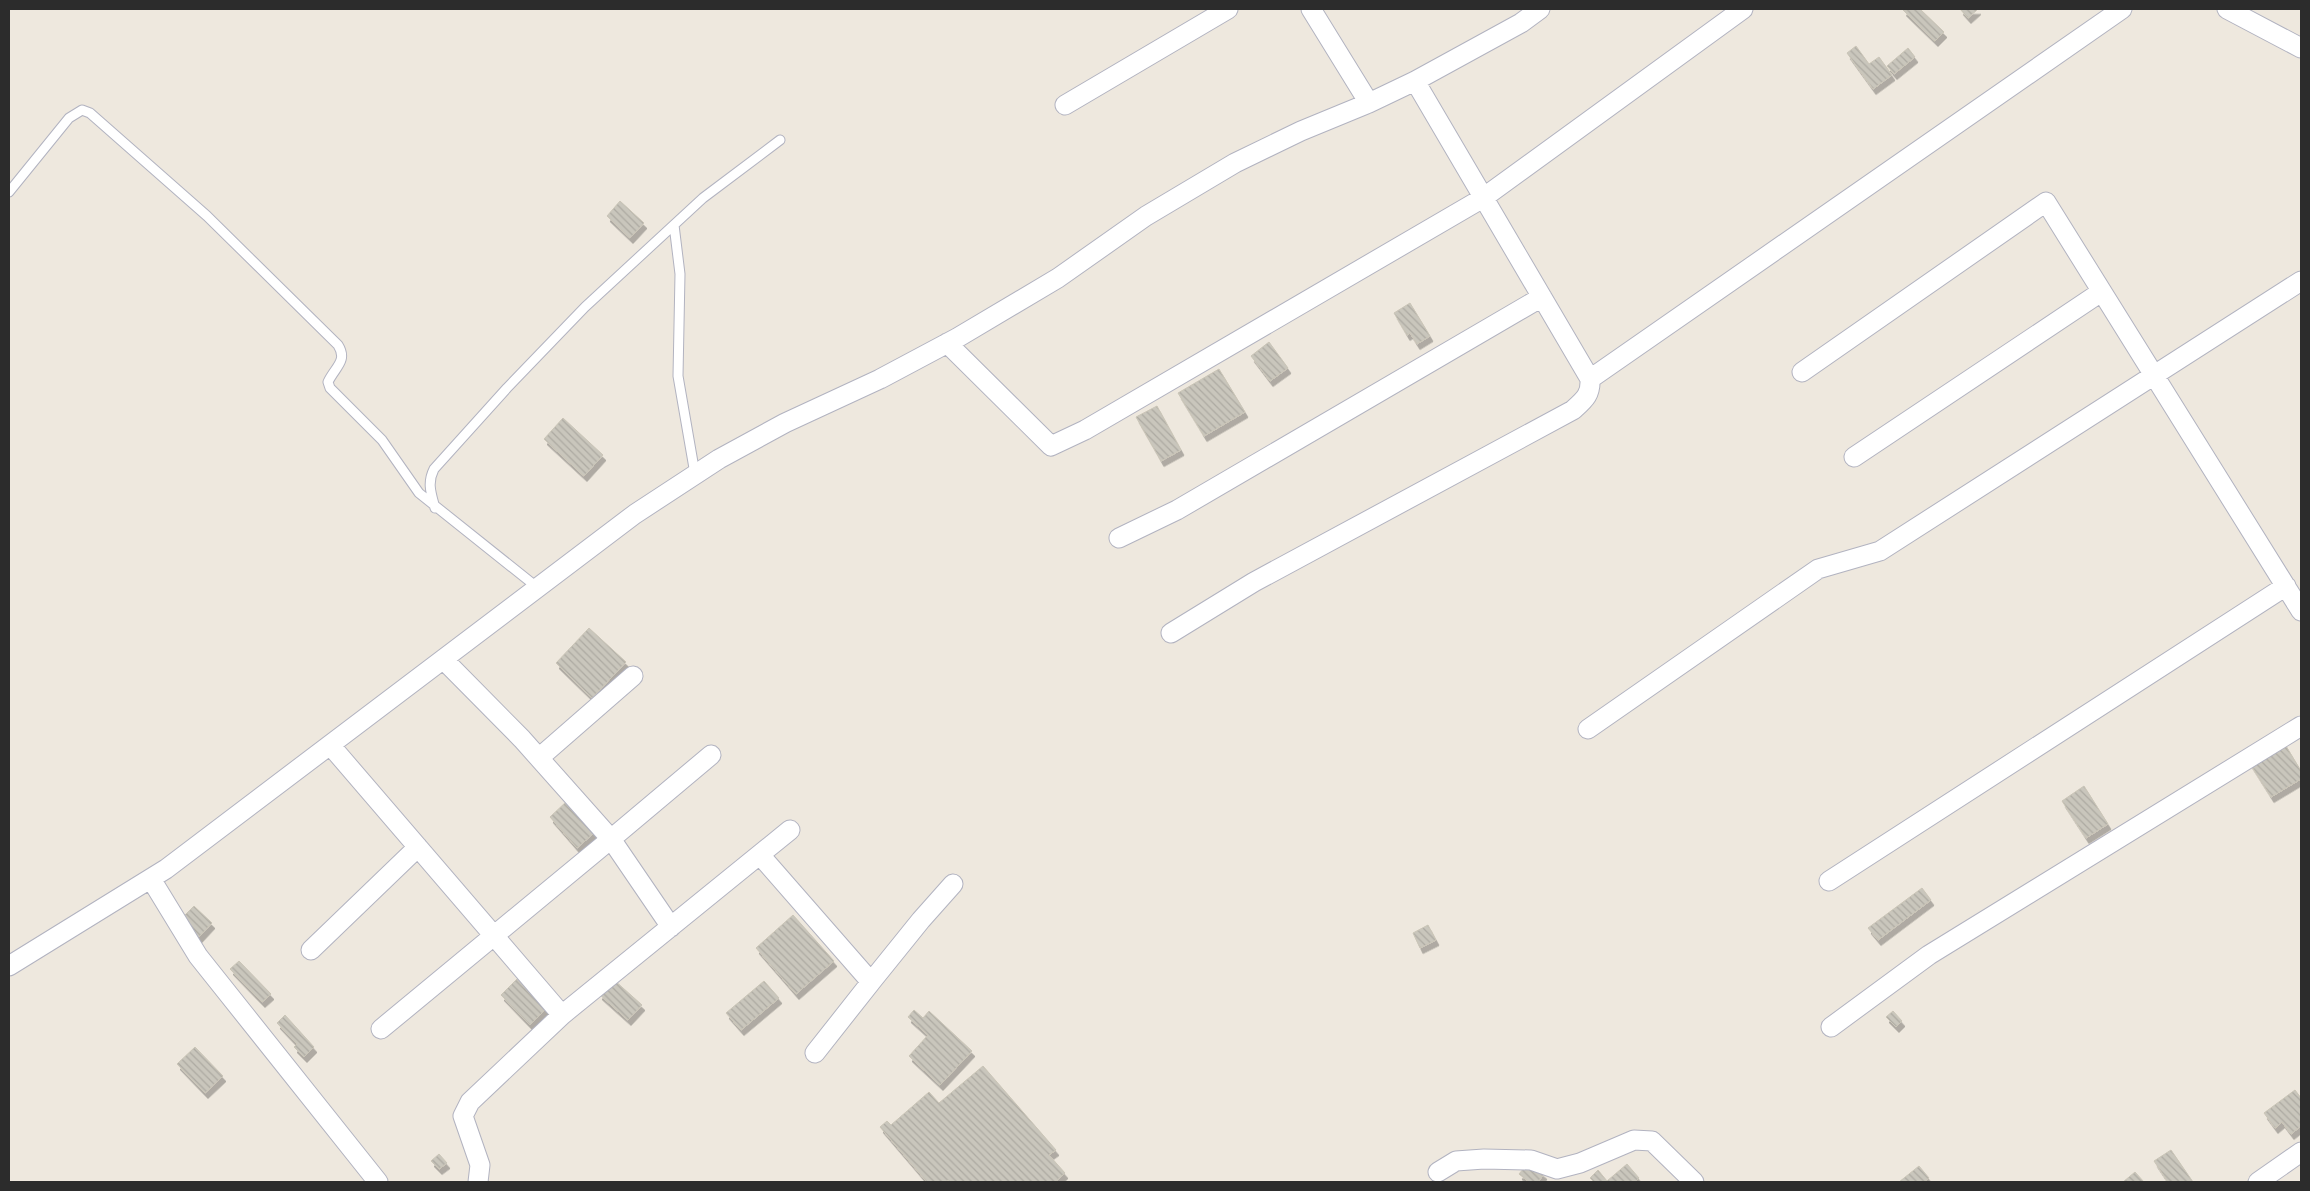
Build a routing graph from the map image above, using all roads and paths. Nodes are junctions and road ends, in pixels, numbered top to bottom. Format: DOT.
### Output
graph roads {
  1 [pos="1228,9"];
  2 [pos="1310,9"];
  3 [pos="1540,9"];
  4 [pos="1743,9"];
  5 [pos="2122,9"];
  6 [pos="2226,9"];
  7 [pos="2301,48"];
  8 [pos="1415,81"];
  9 [pos="1368,103"];
  10 [pos="1065,105"];
  11 [pos="780,140"];
  12 [pos="9,192"];
  13 [pos="1483,198"];
  14 [pos="674,226"];
  15 [pos="2301,281"];
  16 [pos="2102,292"];
  17 [pos="1542,297"];
  18 [pos="947,343"];
  19 [pos="1802,372"];
  20 [pos="2154,376"];
  21 [pos="1590,379"];
  22 [pos="1854,457"];
  23 [pos="695,474"];
  24 [pos="435,508"];
  25 [pos="1119,538"];
  26 [pos="538,588"];
  27 [pos="2292,590"];
  28 [pos="2301,611"];
  29 [pos="1171,632"];
  30 [pos="444,660"];
  31 [pos="634,676"];
  32 [pos="2301,726"];
  33 [pos="1588,729"];
  34 [pos="331,746"];
  35 [pos="711,755"];
  36 [pos="539,758"];
  37 [pos="790,830"];
  38 [pos="611,839"];
  39 [pos="418,847"];
  40 [pos="760,855"];
  41 [pos="151,879"];
  42 [pos="1829,881"];
  43 [pos="953,884"];
  44 [pos="671,927"];
  45 [pos="494,935"];
  46 [pos="311,950"];
  47 [pos="9,966"];
  48 [pos="871,982"];
  49 [pos="562,1015"];
  50 [pos="1831,1027"];
  51 [pos="381,1029"];
  52 [pos="815,1053"];
  53 [pos="2301,1152"];
  54 [pos="1438,1172"];
  55 [pos="2266,1180"];
  56 [pos="378,1182"];
  57 [pos="478,1182"];
  58 [pos="1694,1182"];
  1 -- 10 [label="street"];
  2 -- 9 [label="street"];
  3 -- 8 [label="street"];
  4 -- 13 [label="street"];
  5 -- 21 [label="street"];
  6 -- 7 [label="street"];
  8 -- 9 [label="street"];
  8 -- 13 [label="street"];
  9 -- 18 [label="street"];
  11 -- 14 [label="lane"];
  12 -- 24 [label="lane"];
  13 -- 17 [label="street"];
  13 -- 18 [label="street"];
  14 -- 23 [label="lane"];
  14 -- 24 [label="lane"];
  15 -- 20 [label="street"];
  16 -- 19 [label="street"];
  16 -- 20 [label="street"];
  16 -- 22 [label="street"];
  17 -- 21 [label="street"];
  17 -- 25 [label="street"];
  18 -- 23 [label="street"];
  20 -- 27 [label="street"];
  20 -- 33 [label="street"];
  21 -- 29 [label="street"];
  23 -- 26 [label="street"];
  24 -- 26 [label="lane"];
  26 -- 30 [label="street"];
  27 -- 28 [label="street"];
  27 -- 42 [label="street"];
  30 -- 34 [label="street"];
  30 -- 36 [label="street"];
  31 -- 36 [label="street"];
  32 -- 50 [label="street"];
  34 -- 39 [label="street"];
  34 -- 41 [label="street"];
  35 -- 38 [label="street"];
  36 -- 38 [label="street"];
  37 -- 40 [label="street"];
  38 -- 44 [label="street"];
  38 -- 45 [label="street"];
  39 -- 45 [label="street"];
  39 -- 46 [label="street"];
  40 -- 44 [label="street"];
  40 -- 48 [label="street"];
  41 -- 47 [label="street"];
  41 -- 56 [label="street"];
  43 -- 48 [label="street"];
  44 -- 49 [label="street"];
  45 -- 49 [label="street"];
  45 -- 51 [label="street"];
  48 -- 52 [label="street"];
  49 -- 57 [label="street"];
  53 -- 55 [label="street"];
  54 -- 58 [label="street"];
}
